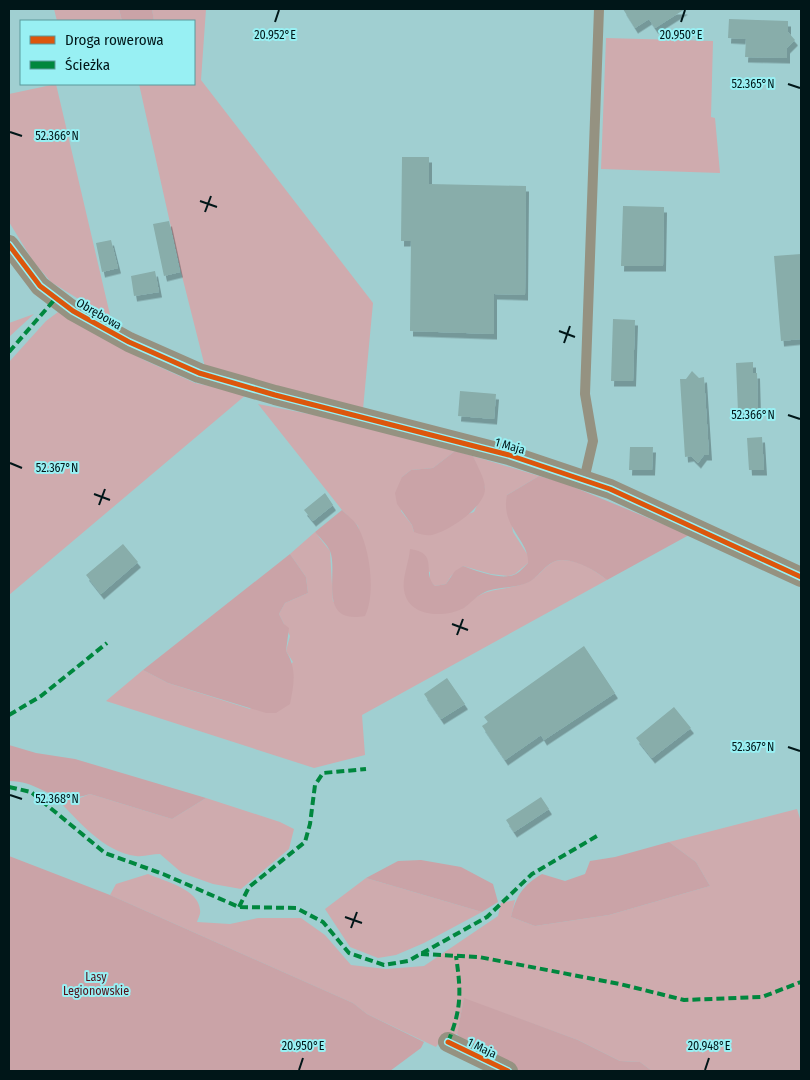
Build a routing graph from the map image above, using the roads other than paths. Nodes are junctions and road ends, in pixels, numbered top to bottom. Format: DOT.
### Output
graph roads {
  1 [pos="599,9"];
  2 [pos="9,245"];
  3 [pos="199,373"];
  4 [pos="584,480"];
  5 [pos="801,577"];
  6 [pos="448,1042"];
  7 [pos="508,1071"];
  1 -- 4 [label="lane"];
  2 -- 3 [label="street, Obrębowa"];
  3 -- 4 [label="street, 1 Maja"];
  4 -- 5 [label="street, 1 Maja"];
  6 -- 7 [label="street, 1 Maja"];
}
